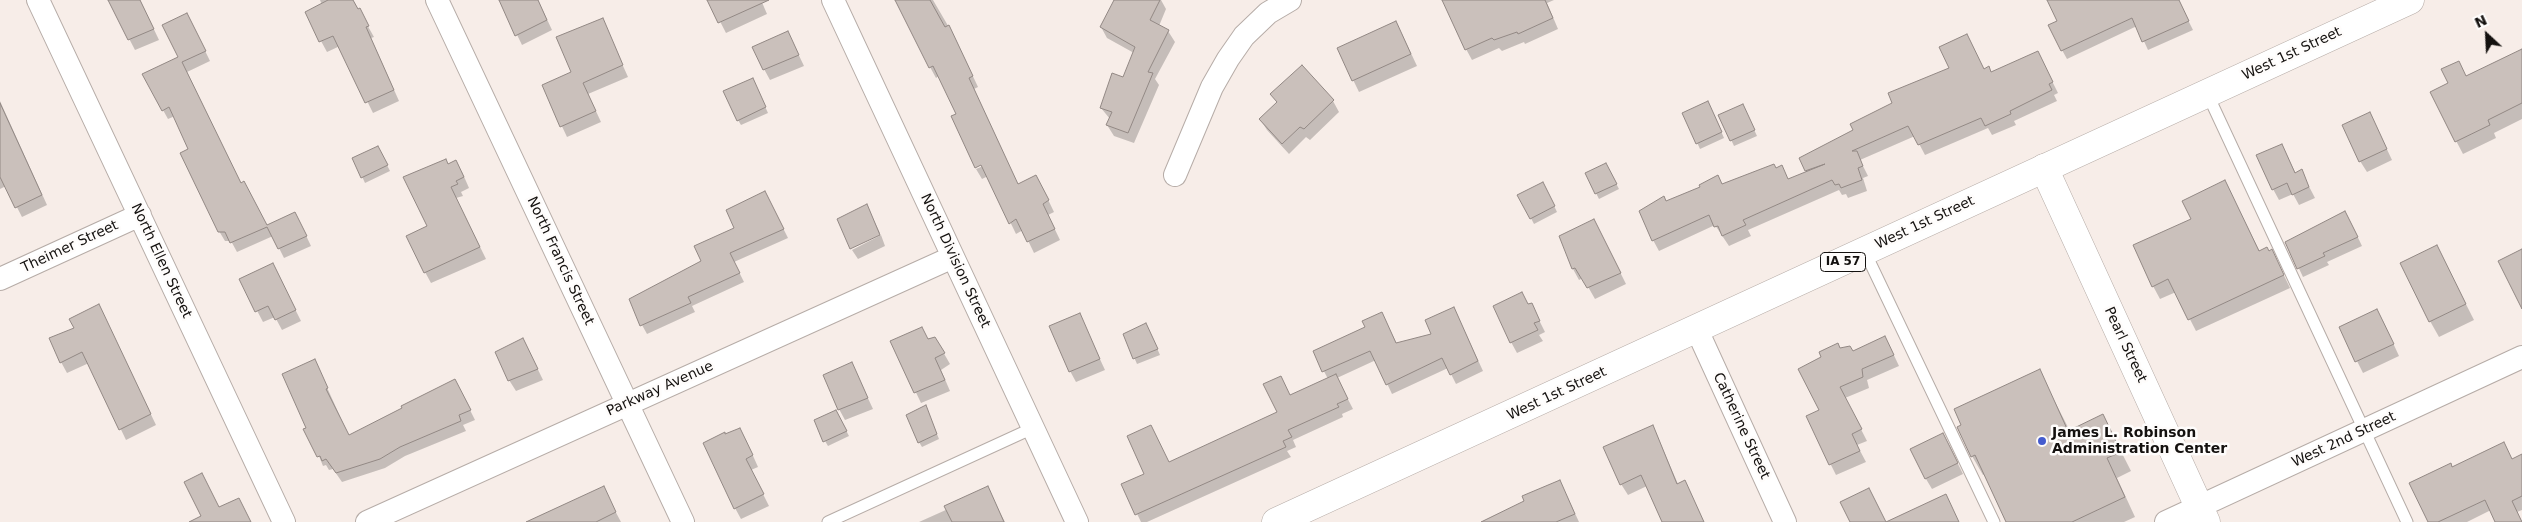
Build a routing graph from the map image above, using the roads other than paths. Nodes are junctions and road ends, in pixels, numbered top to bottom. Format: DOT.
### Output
graph roads {
  1 [pos="38,0"];
  2 [pos="437,0"];
  3 [pos="833,0"];
  4 [pos="1290,0"];
  5 [pos="2410,0"];
  6 [pos="2207,93"];
  7 [pos="2044,168"];
  8 [pos="1175,175"];
  9 [pos="140,215"];
  10 [pos="1864,252"];
  11 [pos="953,257"];
  12 [pos="0,279"];
  13 [pos="1697,330"];
  14 [pos="2522,358"];
  15 [pos="628,404"];
  16 [pos="1033,428"];
  17 [pos="2364,430"];
  18 [pos="2203,514"];
  19 [pos="284,522"];
  20 [pos="367,522"];
  21 [pos="683,522"];
  22 [pos="828,522"];
  23 [pos="1077,522"];
  24 [pos="1276,522"];
  25 [pos="1786,522"];
  26 [pos="1994,522"];
  27 [pos="2166,522"];
  28 [pos="2407,522"];
  1 -- 9 [label="street, North Ellen Street"];
  2 -- 15 [label="street, North Francis Street"];
  3 -- 11 [label="street, North Division Street"];
  4 -- 8 [label="street"];
  5 -- 6 [label="main road, West 1st Street / IA 57"];
  6 -- 7 [label="main road, West 1st Street / IA 57"];
  6 -- 17 [label="lane"];
  7 -- 10 [label="main road, West 1st Street / IA 57"];
  7 -- 18 [label="main road, Pearl Street"];
  9 -- 12 [label="street, Theimer Street"];
  9 -- 19 [label="street, North Ellen Street"];
  10 -- 13 [label="main road, West 1st Street / IA 57"];
  10 -- 26 [label="lane"];
  11 -- 15 [label="street, Parkway Avenue"];
  11 -- 16 [label="street, North Division Street"];
  13 -- 24 [label="main road, West 1st Street / IA 57"];
  13 -- 25 [label="street, Catherine Street"];
  14 -- 17 [label="street, West 2nd Street"];
  15 -- 20 [label="street, Parkway Avenue"];
  15 -- 21 [label="street, North Francis Street"];
  16 -- 22 [label="lane"];
  16 -- 23 [label="street, North Division Street"];
  17 -- 18 [label="street, West 2nd Street"];
  17 -- 28 [label="lane"];
  18 -- 27 [label="street, West 2nd Street"];
}
